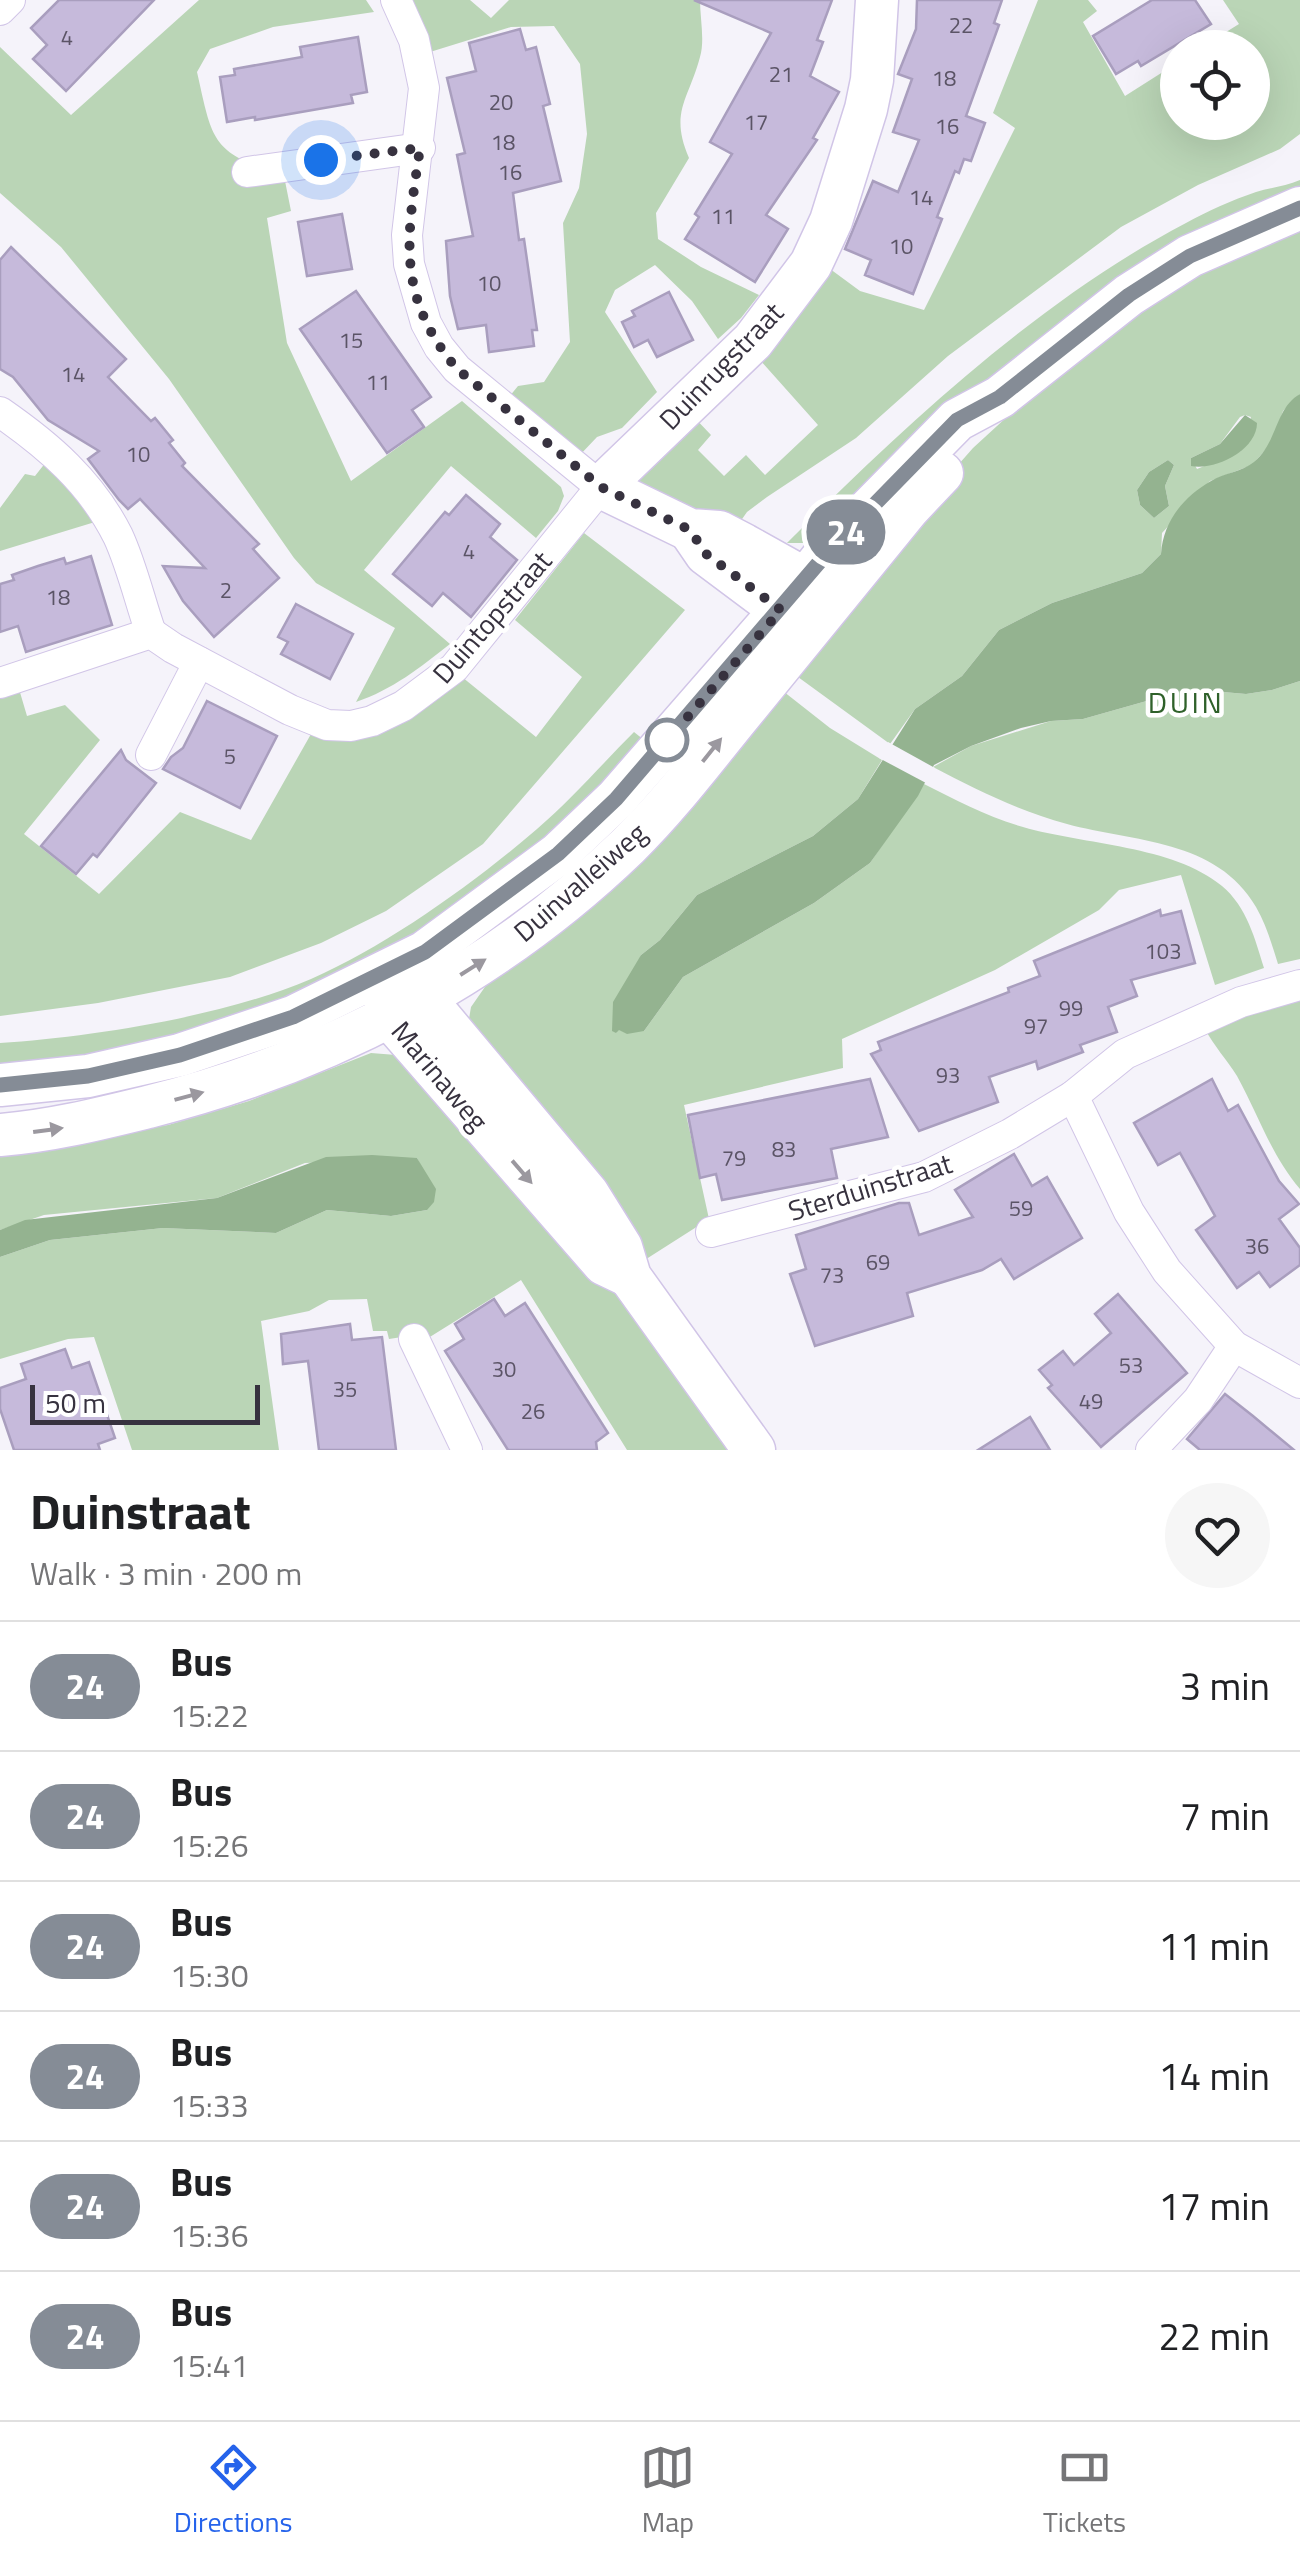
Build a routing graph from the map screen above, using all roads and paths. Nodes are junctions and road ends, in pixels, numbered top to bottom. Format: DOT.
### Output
graph roads {
  1 [pos="10,0"];
  2 [pos="396,0"];
  3 [pos="877,0"];
  4 [pos="0,10"];
  5 [pos="420,148"];
  6 [pos="247,172"];
  7 [pos="1300,208"];
  8 [pos="0,412"];
  9 [pos="601,487"];
  10 [pos="804,600"];
  11 [pos="151,633"];
  12 [pos="199,662"];
  13 [pos="0,683"];
  14 [pos="151,754"];
  15 [pos="378,977"];
  16 [pos="1300,985"];
  17 [pos="407,1008"];
  18 [pos="0,1085"];
  19 [pos="1073,1096"];
  20 [pos="0,1136"];
  21 [pos="711,1232"];
  22 [pos="414,1339"];
  23 [pos="1234,1346"];
  24 [pos="1300,1383"];
  25 [pos="467,1450"];
  26 [pos="754,1450"];
  27 [pos="1151,1450"];
  1 -- 4 [label="street"];
  2 -- 5 [label="street"];
  3 -- 9 [label="street, Duinrugstraat"];
  5 -- 6 [label="street"];
  5 -- 9 [label="street"];
  7 -- 10 [label="street, Duinvalleiweg"];
  8 -- 11 [label="street"];
  9 -- 10 [label="street"];
  9 -- 12 [label="street, Duintopstraat"];
  10 -- 15 [label="street, Duinvalleiweg"];
  17 -- 10 [label="street, Duinvalleiweg, one-way"];
  11 -- 12 [label="street, Duintopstraat"];
  11 -- 13 [label="street"];
  12 -- 14 [label="street"];
  15 -- 17 [label="street, Marinaweg"];
  15 -- 18 [label="street, Duinvalleiweg"];
  16 -- 19 [label="street, Sterduinstraat"];
  20 -- 17 [label="street, Duinvalleiweg, one-way"];
  17 -- 26 [label="street, Marinaweg"];
  19 -- 21 [label="street, Sterduinstraat"];
  19 -- 23 [label="street"];
  22 -- 25 [label="street"];
  23 -- 24 [label="street"];
  23 -- 27 [label="street"];
}
